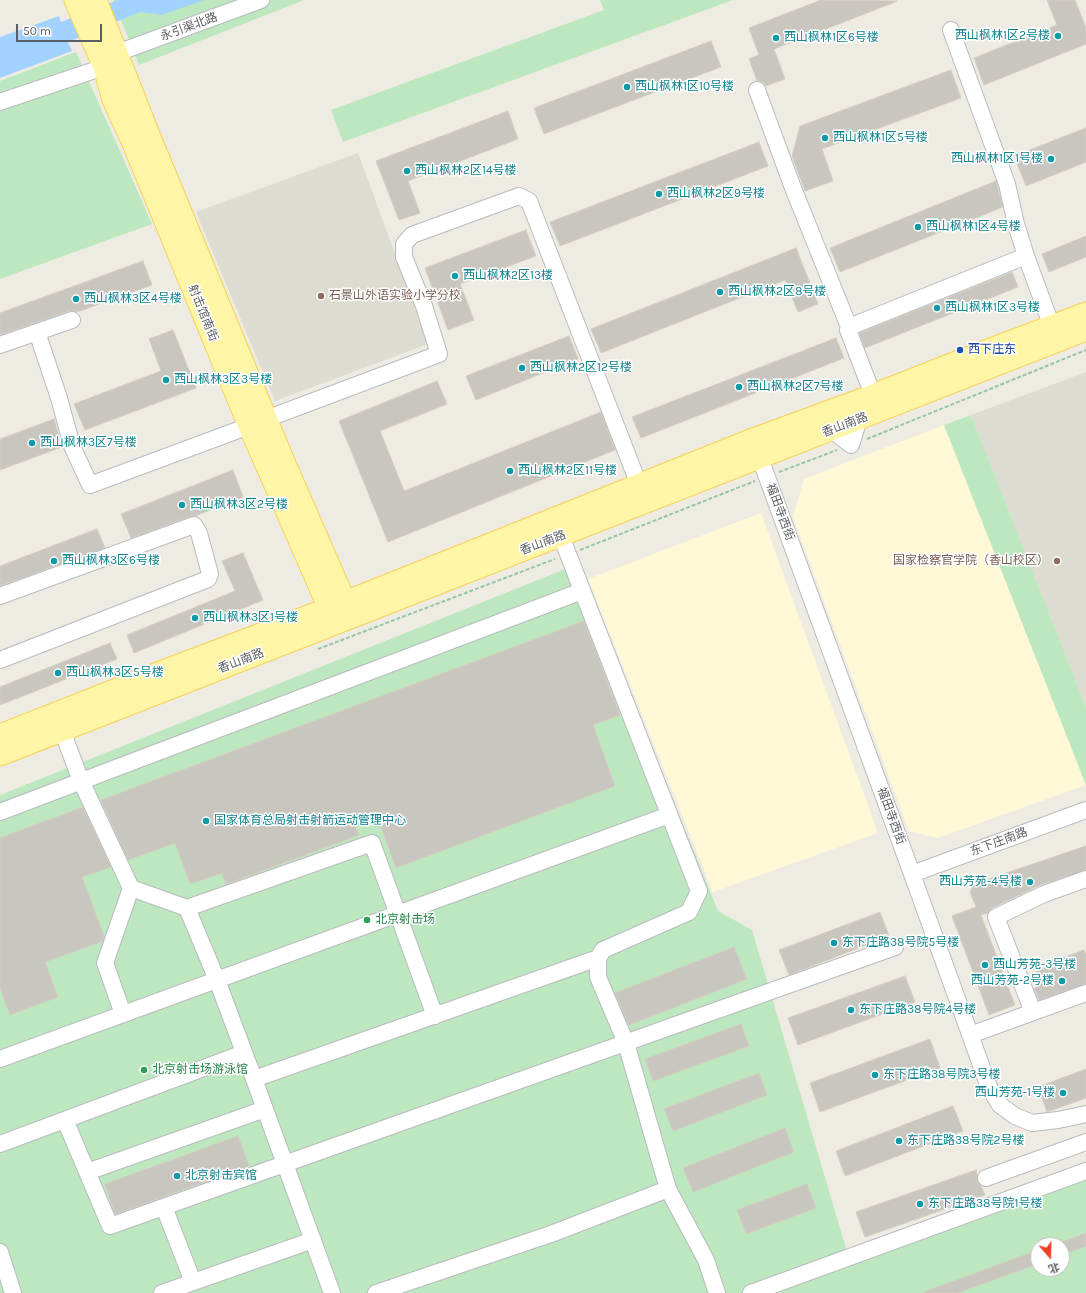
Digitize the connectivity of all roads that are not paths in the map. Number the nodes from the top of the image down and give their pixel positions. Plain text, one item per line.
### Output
1 (82, 0) edge
2 (261, 0) edge
3 (951, 30) dead end
4 (106, 49) junction
5 (757, 90) dead end
6 (0, 102) edge
7 (1026, 256) junction
8 (1086, 313) edge
9 (72, 320) dead end
10 (849, 327) junction
11 (1052, 327) junction
12 (1086, 330) edge
13 (37, 332) junction
14 (0, 345) edge
15 (873, 395) junction
16 (859, 419) junction
17 (258, 423) junction
18 (832, 430) junction
19 (760, 458) junction
20 (640, 485) junction
21 (564, 545) junction
22 (582, 592) junction
23 (0, 596) edge
24 (340, 613) junction
25 (0, 660) edge
26 (59, 722) junction
27 (0, 734) edge
28 (0, 755) edge
29 (81, 781) junction
30 (1086, 810) edge
31 (0, 812) edge
32 (669, 815) junction
33 (912, 874) junction
34 (1086, 879) edge
35 (131, 888) junction
36 (187, 908) junction
37 (398, 914) junction
38 (895, 947) dead end
39 (598, 958) junction
40 (217, 980) junction
41 (1086, 993) edge
42 (1033, 1012) junction
43 (123, 1014) junction
44 (435, 1016) junction
45 (970, 1034) junction
46 (626, 1043) junction
47 (244, 1053) junction
48 (0, 1059) edge
49 (254, 1079) junction
50 (265, 1109) junction
51 (1086, 1114) edge
52 (65, 1120) junction
53 (1086, 1142) edge
54 (0, 1144) edge
55 (285, 1164) junction
56 (1086, 1171) edge
57 (87, 1172) junction
58 (986, 1178) dead end
59 (668, 1189) junction
60 (164, 1207) junction
61 (313, 1240) junction
62 (0, 1252) edge
63 (193, 1282) junction
64 (13, 1293) edge
65 (162, 1293) edge
66 (332, 1293) edge
67 (376, 1293) edge
68 (717, 1293) edge
69 (751, 1293) edge

1 - 4 main road, 射击馆南街
2 - 4 street, 永引渠北路
3 - 7 street
4 - 6 street, 永引渠北路
4 - 17 main road, 射击馆南街
5 - 10 street
7 - 10 street
7 - 11 street
8 - 11 main road, 香山南路
9 - 13 street
10 - 15 street
11 - 15 main road, 香山南路
12 - 16 main road, 香山南路
13 - 14 street
13 - 17 street
15 - 19 main road, 香山南路
16 - 18 main road, 香山南路
16 - 18 street
17 - 20 street
17 - 24 main road, 射击馆南街
18 - 19 main road, 香山南路
19 - 20 main road, 香山南路
19 - 21 main road, 香山南路
19 - 33 street, 福田寺西街
20 - 24 main road, 香山南路
21 - 22 street
21 - 24 main road, 香山南路
22 - 29 street
22 - 32 street
23 - 25 street
24 - 26 main road, 香山南路
26 - 27 main road, 香山南路
26 - 28 main road, 香山南路
26 - 29 street
29 - 31 street
29 - 35 street
30 - 33 street, 东下庄南路
32 - 37 street
32 - 39 street
33 - 45 street, 福田寺西街
34 - 42 street
35 - 36 street
35 - 43 street
36 - 37 street
36 - 40 street
37 - 40 street
37 - 44 street
38 - 46 street
39 - 44 street
39 - 46 street
40 - 43 street
40 - 47 street
41 - 42 street
42 - 45 street
43 - 48 street
44 - 49 street
45 - 51 street, 福田寺西街
46 - 55 street
46 - 59 street
47 - 49 street
47 - 52 street
49 - 50 street
50 - 55 street
50 - 57 street
52 - 54 street
52 - 57 street
53 - 58 street
55 - 60 street
55 - 61 street
56 - 69 street
57 - 60 street
59 - 67 street
59 - 68 street
60 - 63 street
61 - 63 street
61 - 66 street
62 - 64 street
63 - 65 street

